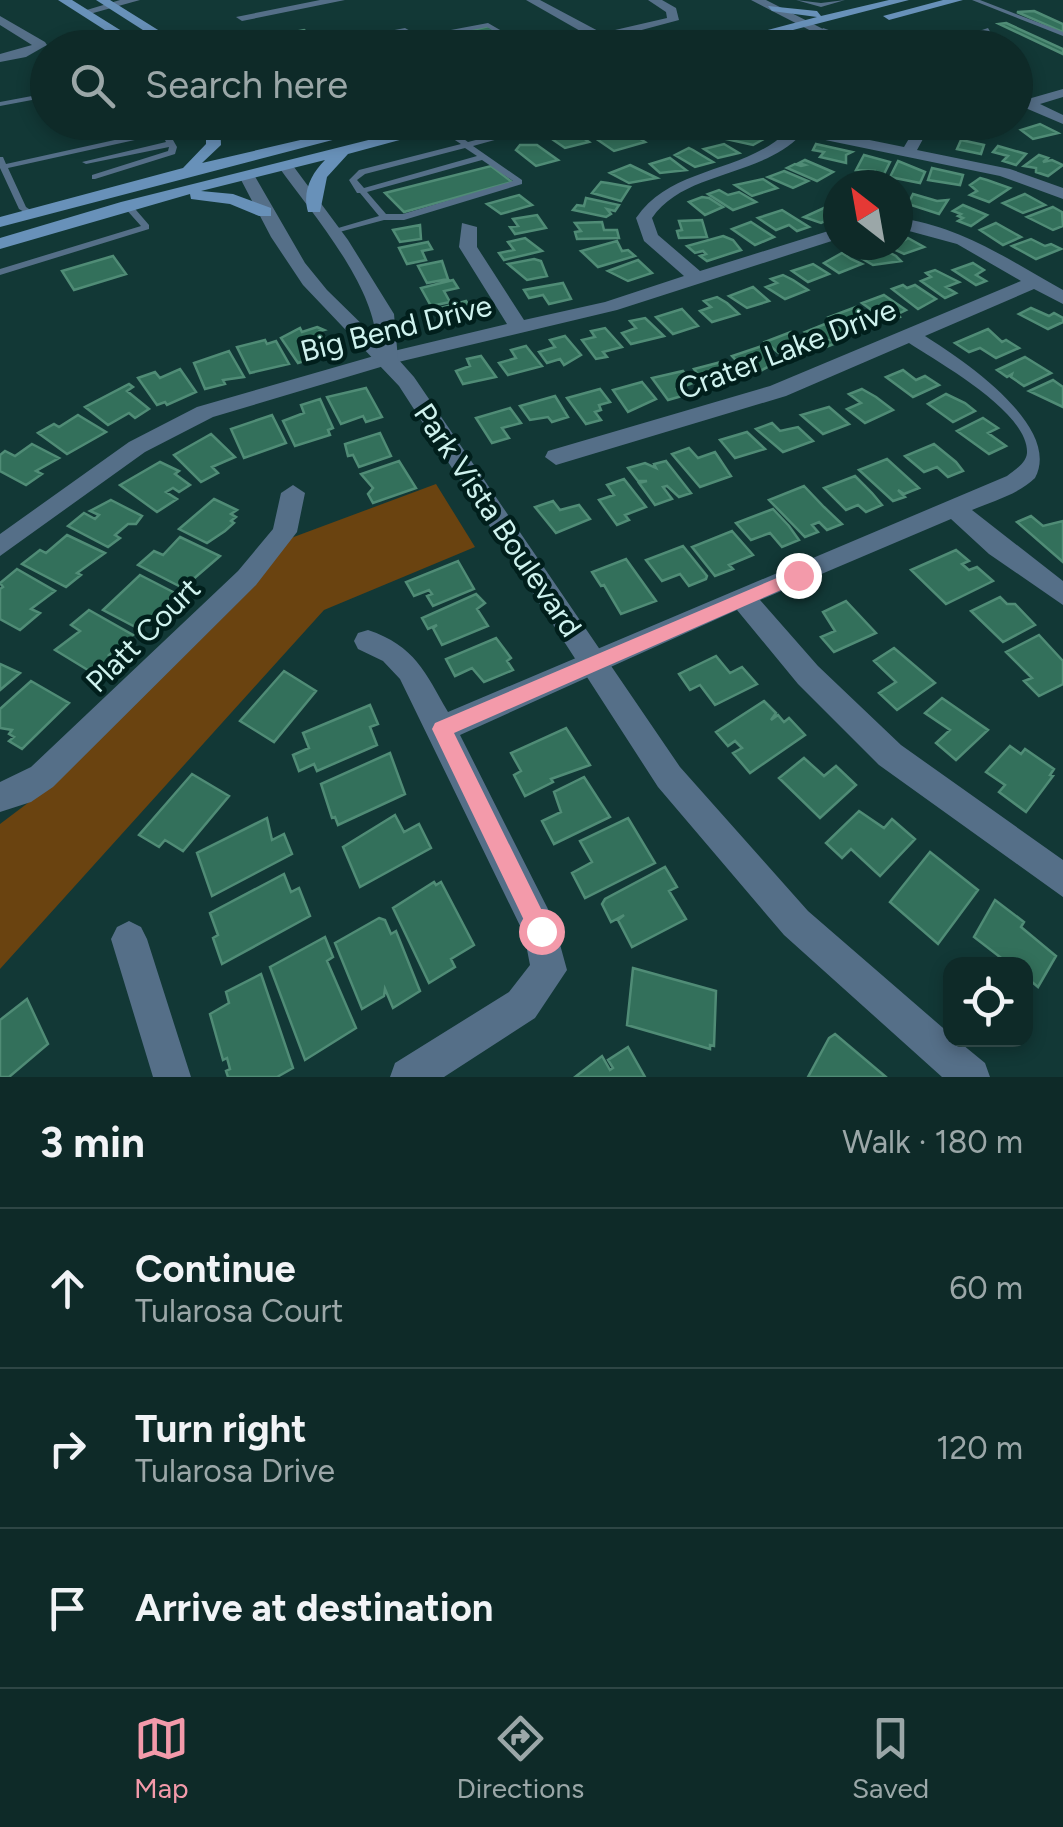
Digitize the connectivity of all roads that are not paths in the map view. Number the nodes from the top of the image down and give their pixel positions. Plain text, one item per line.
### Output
1 (64, 0) edge
2 (134, 0) edge
3 (340, 0) edge
4 (532, 0) edge
5 (654, 0) edge
6 (756, 0) edge
7 (799, 0) edge
8 (903, 0) edge
9 (957, 0) edge
10 (976, 0) edge
11 (107, 3) edge
12 (845, 7) edge
13 (772, 8) junction
14 (86, 12) junction
15 (242, 17) dead end
16 (0, 20) edge
17 (804, 24) junction
18 (115, 30) edge
19 (151, 30) edge
20 (456, 30) edge
21 (500, 30) edge
22 (584, 30) edge
23 (642, 30) edge
24 (780, 30) edge
25 (819, 30) edge
26 (832, 30) edge
27 (1063, 34) edge
28 (30, 37) edge
29 (30, 51) edge
30 (0, 58) edge
31 (1063, 93) edge
32 (30, 98) edge
33 (1033, 100) edge
34 (0, 104) edge
35 (1033, 107) edge
36 (1063, 120) edge
37 (115, 140) edge
38 (168, 140) edge
39 (213, 140) edge
40 (223, 140) edge
41 (267, 140) edge
42 (316, 140) edge
43 (391, 140) edge
44 (457, 140) edge
45 (485, 140) edge
46 (775, 140) edge
47 (836, 140) edge
48 (916, 140) edge
49 (170, 143) junction
50 (464, 146) junction
51 (80, 150) junction
52 (274, 150) junction
53 (344, 152) junction
54 (908, 155) junction
55 (483, 156) junction
56 (86, 162) junction
57 (2, 163) edge
58 (286, 166) junction
59 (241, 168) junction
60 (173, 175) junction
61 (100, 185) junction
62 (13, 189) junction
63 (360, 191) junction
64 (0, 192) edge
65 (1063, 194) edge
66 (148, 200) junction
67 (128, 205) junction
68 (314, 208) junction
69 (32, 212) junction
70 (264, 212) junction
71 (384, 218) junction
72 (0, 222) edge
73 (913, 224) edge
74 (468, 228) dead end
75 (332, 230) junction
76 (823, 237) edge
77 (0, 242) edge
78 (0, 272) edge
79 (699, 280) junction
80 (1034, 282) junction
81 (1063, 298) edge
82 (519, 328) junction
83 (911, 335) junction
84 (388, 358) junction
85 (556, 457) dead end
86 (293, 493) dead end
87 (955, 508) junction
88 (0, 547) edge
89 (1063, 594) edge
90 (740, 597) junction
91 (368, 641) dead end
92 (595, 664) junction
93 (442, 729) junction
94 (3, 797) edge
95 (1063, 880) edge
96 (129, 940) dead end
97 (172, 1077) edge
98 (409, 1077) edge
99 (971, 1077) edge

1 - 14 main road
2 - 11 street
3 - 15 street
4 - 22 street
5 - 23 street
6 - 13 street
7 - 12 lane
8 - 12 main road
9 - 26 main road
10 - 27 lane
11 - 14 street
11 - 19 main road
12 - 13 main road
12 - 17 main road
13 - 17 street
14 - 18 main road
16 - 28 street
17 - 24 main road
17 - 25 street
20 - 21 lane
29 - 30 street
31 - 33 street
32 - 34 lane
35 - 36 street
37 - 51 lane
38 - 49 lane
39 - 60 main road
40 - 59 main road, Park Vista Boulevard
41 - 52 main road, Park Vista Boulevard
42 - 52 main road
43 - 53 main road
44 - 50 lane
45 - 50 lane
46 - 79 street
47 - 54 street
48 - 54 street
49 - 56 lane
49 - 61 lane
50 - 55 lane
50 - 63 lane
51 - 56 lane
51 - 57 lane
52 - 58 main road, Park Vista Boulevard
52 - 59 main road
53 - 58 main road
53 - 68 main road
54 - 65 street
55 - 63 lane
55 - 71 lane
56 - 61 lane
57 - 62 lane
58 - 59 main road
58 - 68 street, Park Vista Boulevard
59 - 60 main road
59 - 66 main road
59 - 70 street, Park Vista Boulevard
60 - 61 main road
61 - 69 main road
62 - 64 lane
62 - 69 lane
63 - 71 lane
66 - 67 main road
66 - 70 main road
67 - 77 main road
67 - 78 lane
68 - 75 street, Park Vista Boulevard
69 - 72 main road
69 - 77 main road
70 - 84 street, Park Vista Boulevard
71 - 75 lane
73 - 80 street
74 - 82 street
75 - 84 street, Park Vista Boulevard
76 - 79 street, Big Bend Drive
79 - 82 street, Big Bend Drive
80 - 81 street
80 - 83 street, Crater Lake Drive
82 - 84 street, Big Bend Drive
83 - 85 street, Crater Lake Drive
83 - 87 street
84 - 88 street, Big Bend Drive
84 - 92 street, Park Vista Boulevard
86 - 94 street, Platt Court
87 - 89 street
87 - 90 street
90 - 92 street
90 - 95 street
91 - 93 street
92 - 93 street
92 - 99 street, Park Vista Boulevard
93 - 98 street
96 - 97 street

